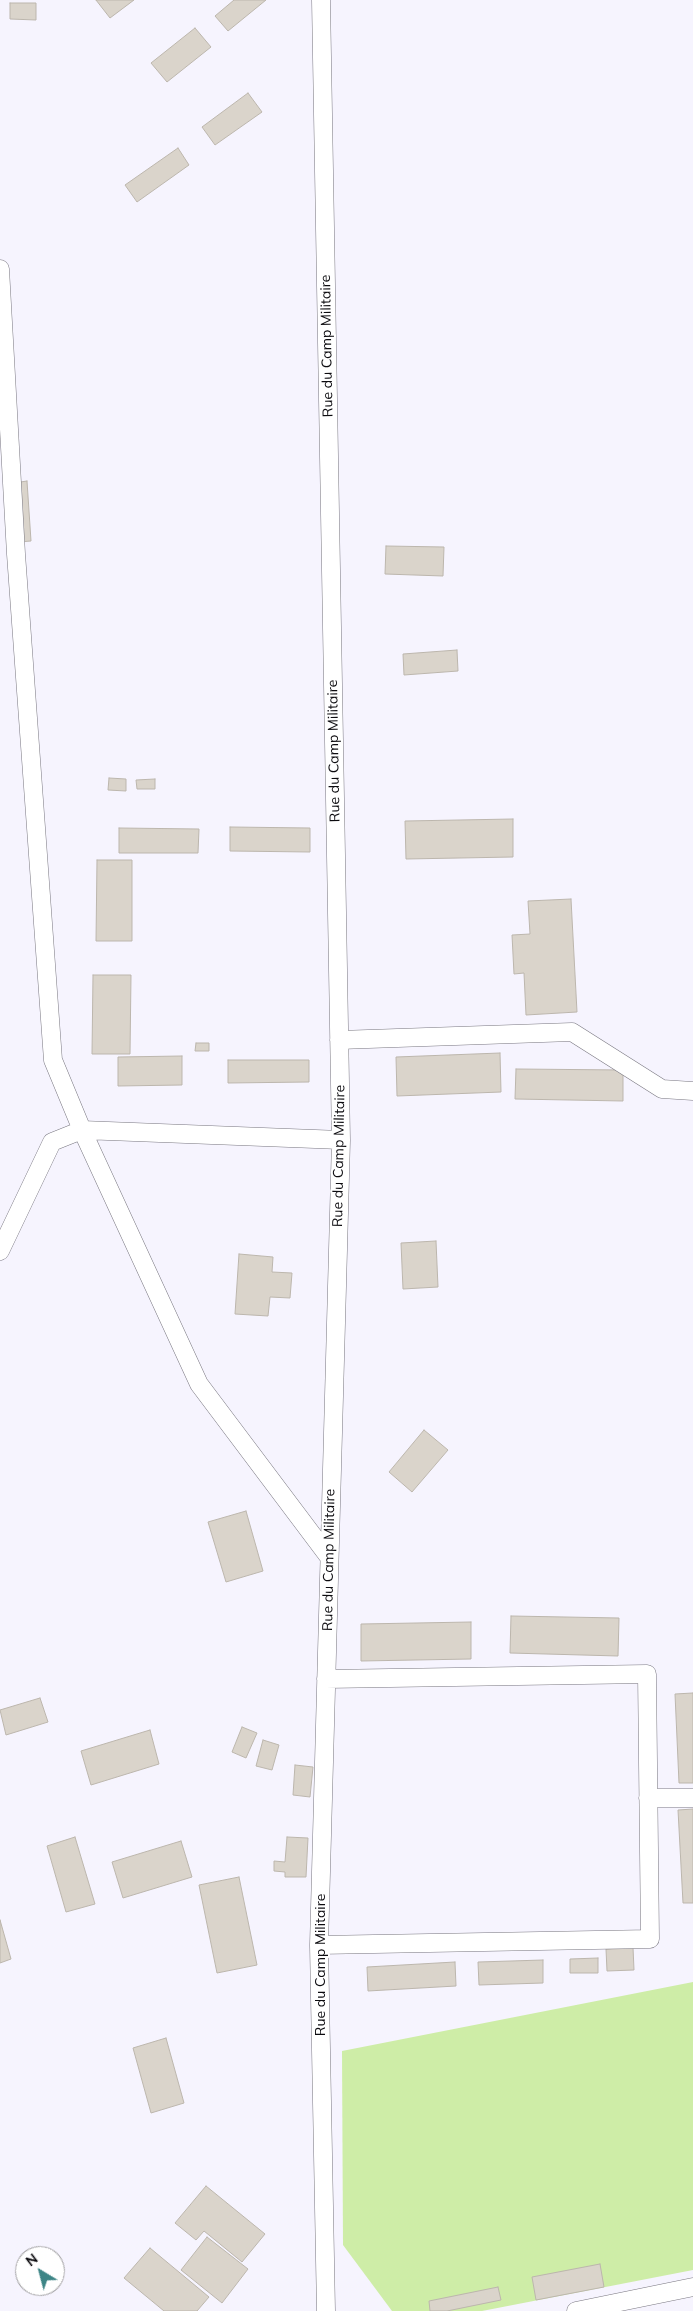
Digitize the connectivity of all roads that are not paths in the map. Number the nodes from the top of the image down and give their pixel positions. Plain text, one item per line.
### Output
1 (321, 0) edge
2 (0, 269) edge
3 (339, 1040) junction
4 (693, 1090) edge
5 (82, 1130) junction
6 (341, 1140) junction
7 (0, 1251) edge
8 (329, 1557) junction
9 (326, 1679) junction
10 (648, 1798) junction
11 (693, 1798) edge
12 (320, 1944) junction
13 (693, 2287) edge
14 (326, 2311) edge
15 (576, 2311) edge

1 - 3 street, Rue du Camp Militaire
2 - 5 street
3 - 4 street
3 - 6 street, Rue du Camp Militaire
5 - 6 street
5 - 7 street
5 - 8 street
6 - 8 street, Rue du Camp Militaire
8 - 9 street, Rue du Camp Militaire
9 - 10 street
9 - 12 street, Rue du Camp Militaire
10 - 11 street
10 - 12 street
12 - 14 street, Rue du Camp Militaire
13 - 15 street

